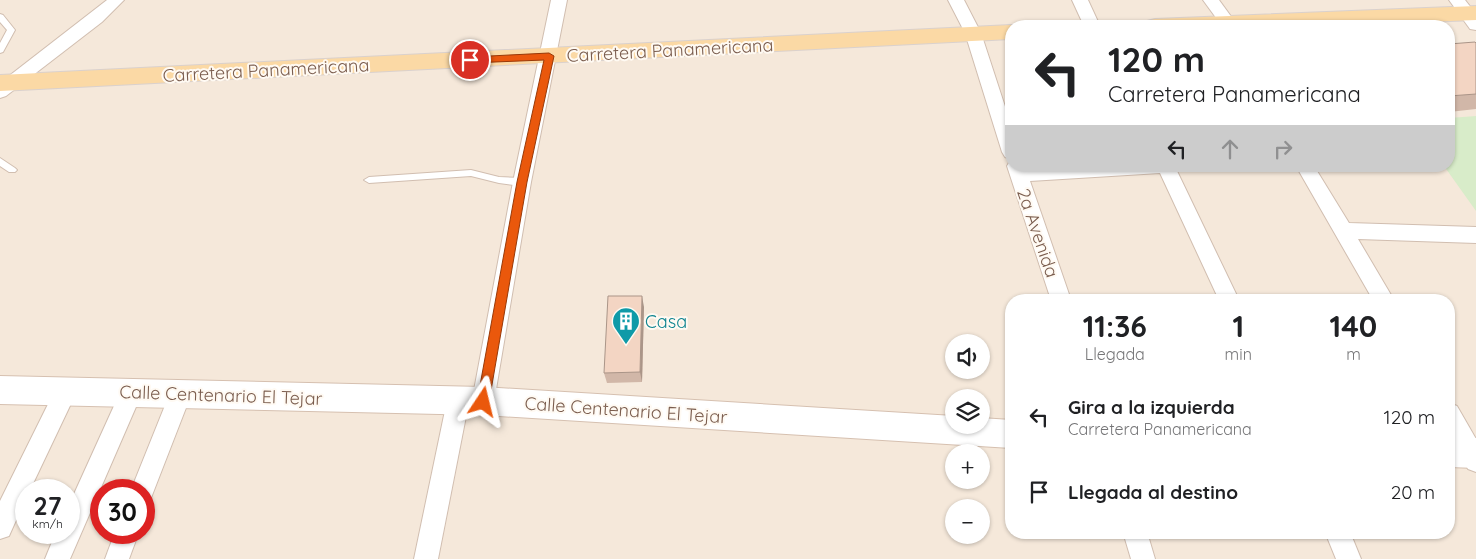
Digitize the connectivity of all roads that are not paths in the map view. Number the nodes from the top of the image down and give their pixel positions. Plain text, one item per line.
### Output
1 (116, 0) edge
2 (559, 0) edge
3 (956, 0) edge
4 (1080, 0) edge
5 (1211, 0) edge
6 (1469, 13) edge
7 (0, 17) edge
8 (1089, 20) edge
9 (1225, 20) edge
10 (1329, 20) edge
11 (1005, 32) edge
12 (973, 33) junction
13 (0, 50) edge
14 (549, 56) junction
15 (4, 86) edge
16 (1005, 133) edge
17 (0, 161) edge
18 (12, 170) dead end
19 (1017, 172) edge
20 (1169, 172) edge
21 (1309, 172) edge
22 (369, 180) dead end
23 (522, 182) junction
24 (1345, 231) junction
25 (1476, 235) edge
26 (1058, 294) edge
27 (1226, 294) edge
28 (1381, 294) edge
29 (0, 390) edge
30 (66, 391) junction
31 (131, 393) junction
32 (180, 395) junction
33 (471, 401) junction
34 (1455, 426) edge
35 (1005, 434) edge
36 (1468, 455) edge
37 (147, 479) edge
38 (0, 527) edge
39 (1137, 539) edge
40 (1340, 539) edge
41 (123, 544) edge
42 (58, 559) edge
43 (117, 559) edge
44 (426, 559) edge
45 (1143, 559) edge
46 (1349, 559) edge

1 - 15 street
2 - 14 street
3 - 12 street
4 - 8 street
5 - 9 street
6 - 10 main road
7 - 13 lane
11 - 12 main road, Carretera Panamericana
12 - 14 main road, Carretera Panamericana
12 - 16 street
14 - 15 main road, Carretera Panamericana
14 - 23 street
17 - 18 lane
19 - 26 street, 2a Avenida
20 - 27 street
21 - 24 street
22 - 23 lane
23 - 33 street
24 - 25 street
24 - 28 street
29 - 30 main road, Calle Centenario El Tejar
30 - 31 main road, Calle Centenario El Tejar
30 - 38 street
31 - 32 main road, Calle Centenario El Tejar
31 - 42 street
32 - 33 main road, Calle Centenario El Tejar
32 - 37 street
33 - 35 main road, Calle Centenario El Tejar
33 - 44 street
34 - 36 street
39 - 45 street
40 - 46 street
41 - 43 street

